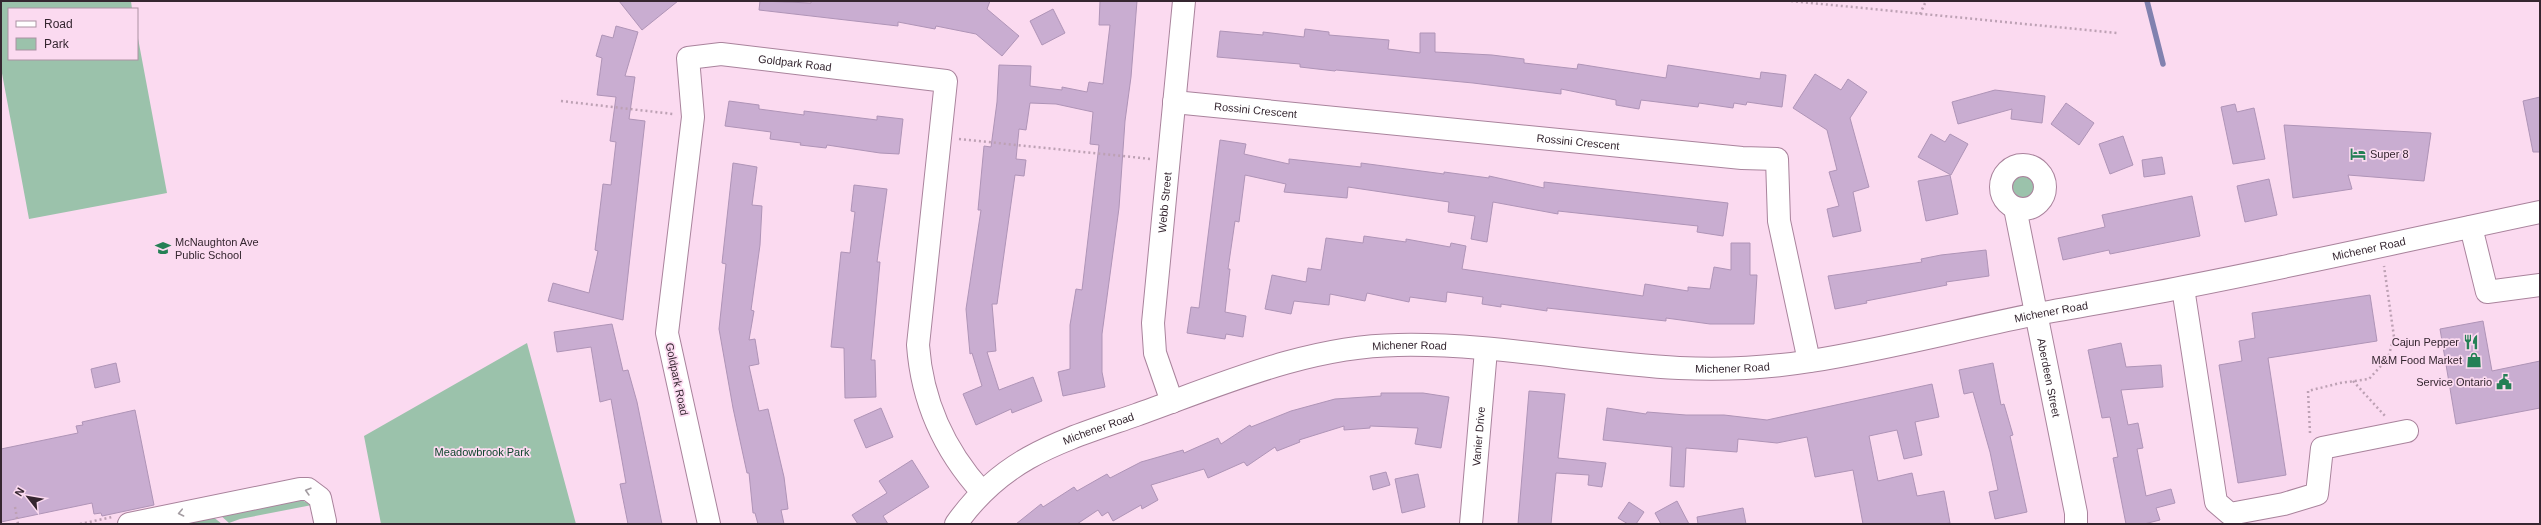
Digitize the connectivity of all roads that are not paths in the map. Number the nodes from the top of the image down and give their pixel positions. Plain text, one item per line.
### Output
1 (1184, 1) edge
2 (1174, 102) junction
3 (2015, 208) dead end
4 (2540, 212) edge
5 (2471, 227) junction
6 (2540, 284) edge
7 (2182, 288) junction
8 (2037, 314) junction
9 (1486, 350) junction
10 (1809, 361) junction
11 (1172, 402) junction
12 (2401, 432) road end
13 (982, 492) junction
14 (326, 522) dead end
15 (129, 524) edge
16 (709, 524) edge
17 (956, 524) edge
18 (1471, 524) edge
19 (2076, 524) edge

1 - 2 street, Webb Street
2 - 10 street, Rossini Crescent
2 - 11 street, Webb Street
3 - 8 street, Aberdeen Street
4 - 5 street, Michener Road
5 - 6 street
5 - 7 street, Michener Road
7 - 8 street, Michener Road
7 - 12 street
8 - 10 street, Michener Road
8 - 19 street, Aberdeen Street
9 - 10 street, Michener Road
9 - 11 street, Michener Road
9 - 18 street, Vanier Drive
11 - 13 street, Michener Road
13 - 16 street, Goldpark Road
13 - 17 street, Michener Road
14 -> 15 street

